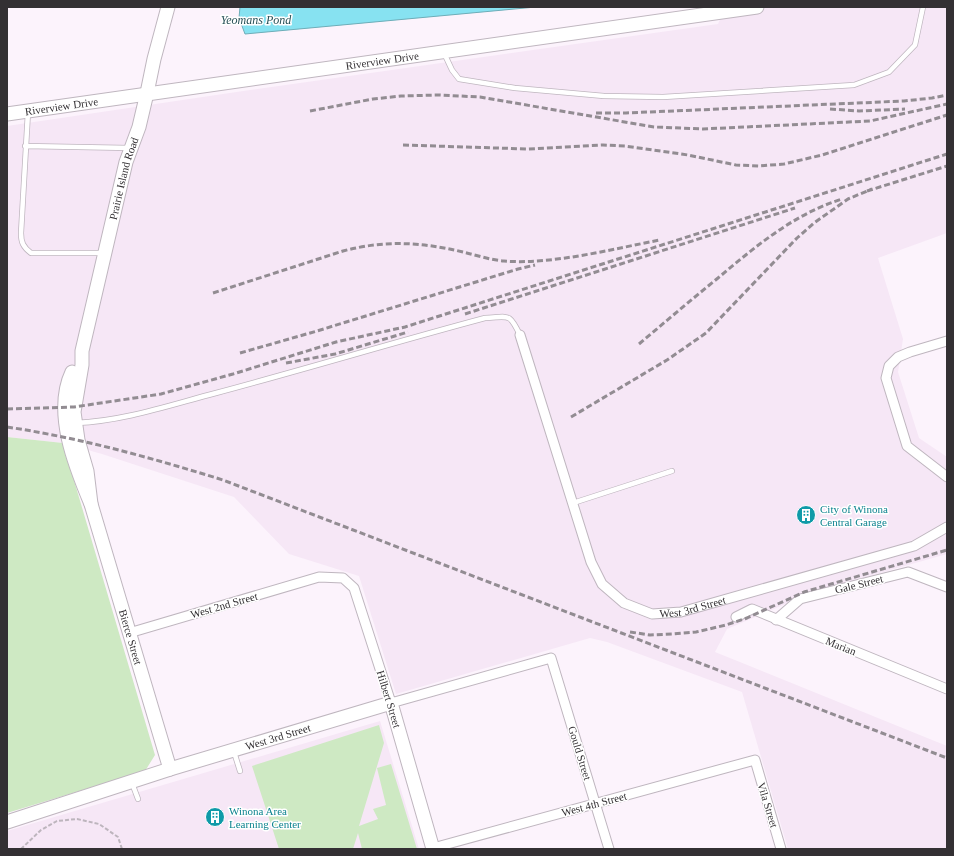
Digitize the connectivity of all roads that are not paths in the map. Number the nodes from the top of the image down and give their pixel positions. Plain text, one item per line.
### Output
1 (168, 7) edge
2 (757, 7) edge
3 (923, 7) edge
4 (444, 52) junction
5 (147, 93) junction
6 (28, 110) junction
7 (7, 114) edge
8 (26, 146) junction
9 (131, 148) junction
10 (105, 253) junction
11 (520, 335) joint
12 (947, 341) edge
13 (70, 423) junction
14 (672, 471) dead end
15 (947, 477) edge
16 (573, 503) junction
17 (947, 527) edge
18 (319, 577) joint
19 (947, 587) edge
20 (736, 616) dead end
21 (776, 620) junction
22 (129, 633) junction
23 (551, 658) joint
24 (947, 689) edge
25 (391, 703) junction
26 (234, 750) junction
27 (755, 760) joint
28 (170, 770) junction
29 (240, 771) dead end
30 (132, 782) junction
31 (138, 799) dead end
32 (595, 804) junction
33 (7, 822) edge
34 (433, 849) edge
35 (608, 849) edge
36 (781, 849) edge

1 - 5 street, Prairie Island Road
2 - 4 street, Riverview Drive
3 - 4 lane
4 - 5 street, Riverview Drive
5 - 6 street, Riverview Drive
5 - 9 street, Prairie Island Road
6 - 7 street, Riverview Drive
6 - 8 lane
8 - 9 lane
8 - 10 lane
9 - 10 street, Prairie Island Road
10 - 13 street, Prairie Island Road
11 - 13 lane
11 - 16 street, West 3rd Street
12 - 15 street
13 - 22 street, Bierce Street
14 - 16 lane
16 - 17 street, West 3rd Street
18 - 22 street, West 2nd Street
18 - 25 street, Hilbert Street
19 - 21 street, Gale Street
20 - 21 street, Marian
21 - 24 street, Marian
22 - 28 street, Bierce Street
23 - 25 street, West 3rd Street
23 - 32 street, Gould Street
25 - 26 street, West 3rd Street
25 - 34 street, Hilbert Street
26 - 28 street, West 3rd Street
26 - 29 lane
27 - 32 street, West 4th Street
27 - 36 street, Vila Street
28 - 30 street, West 3rd Street
30 - 31 lane
30 - 33 street, West 3rd Street
32 - 34 street, West 4th Street
32 - 35 street, Gould Street

